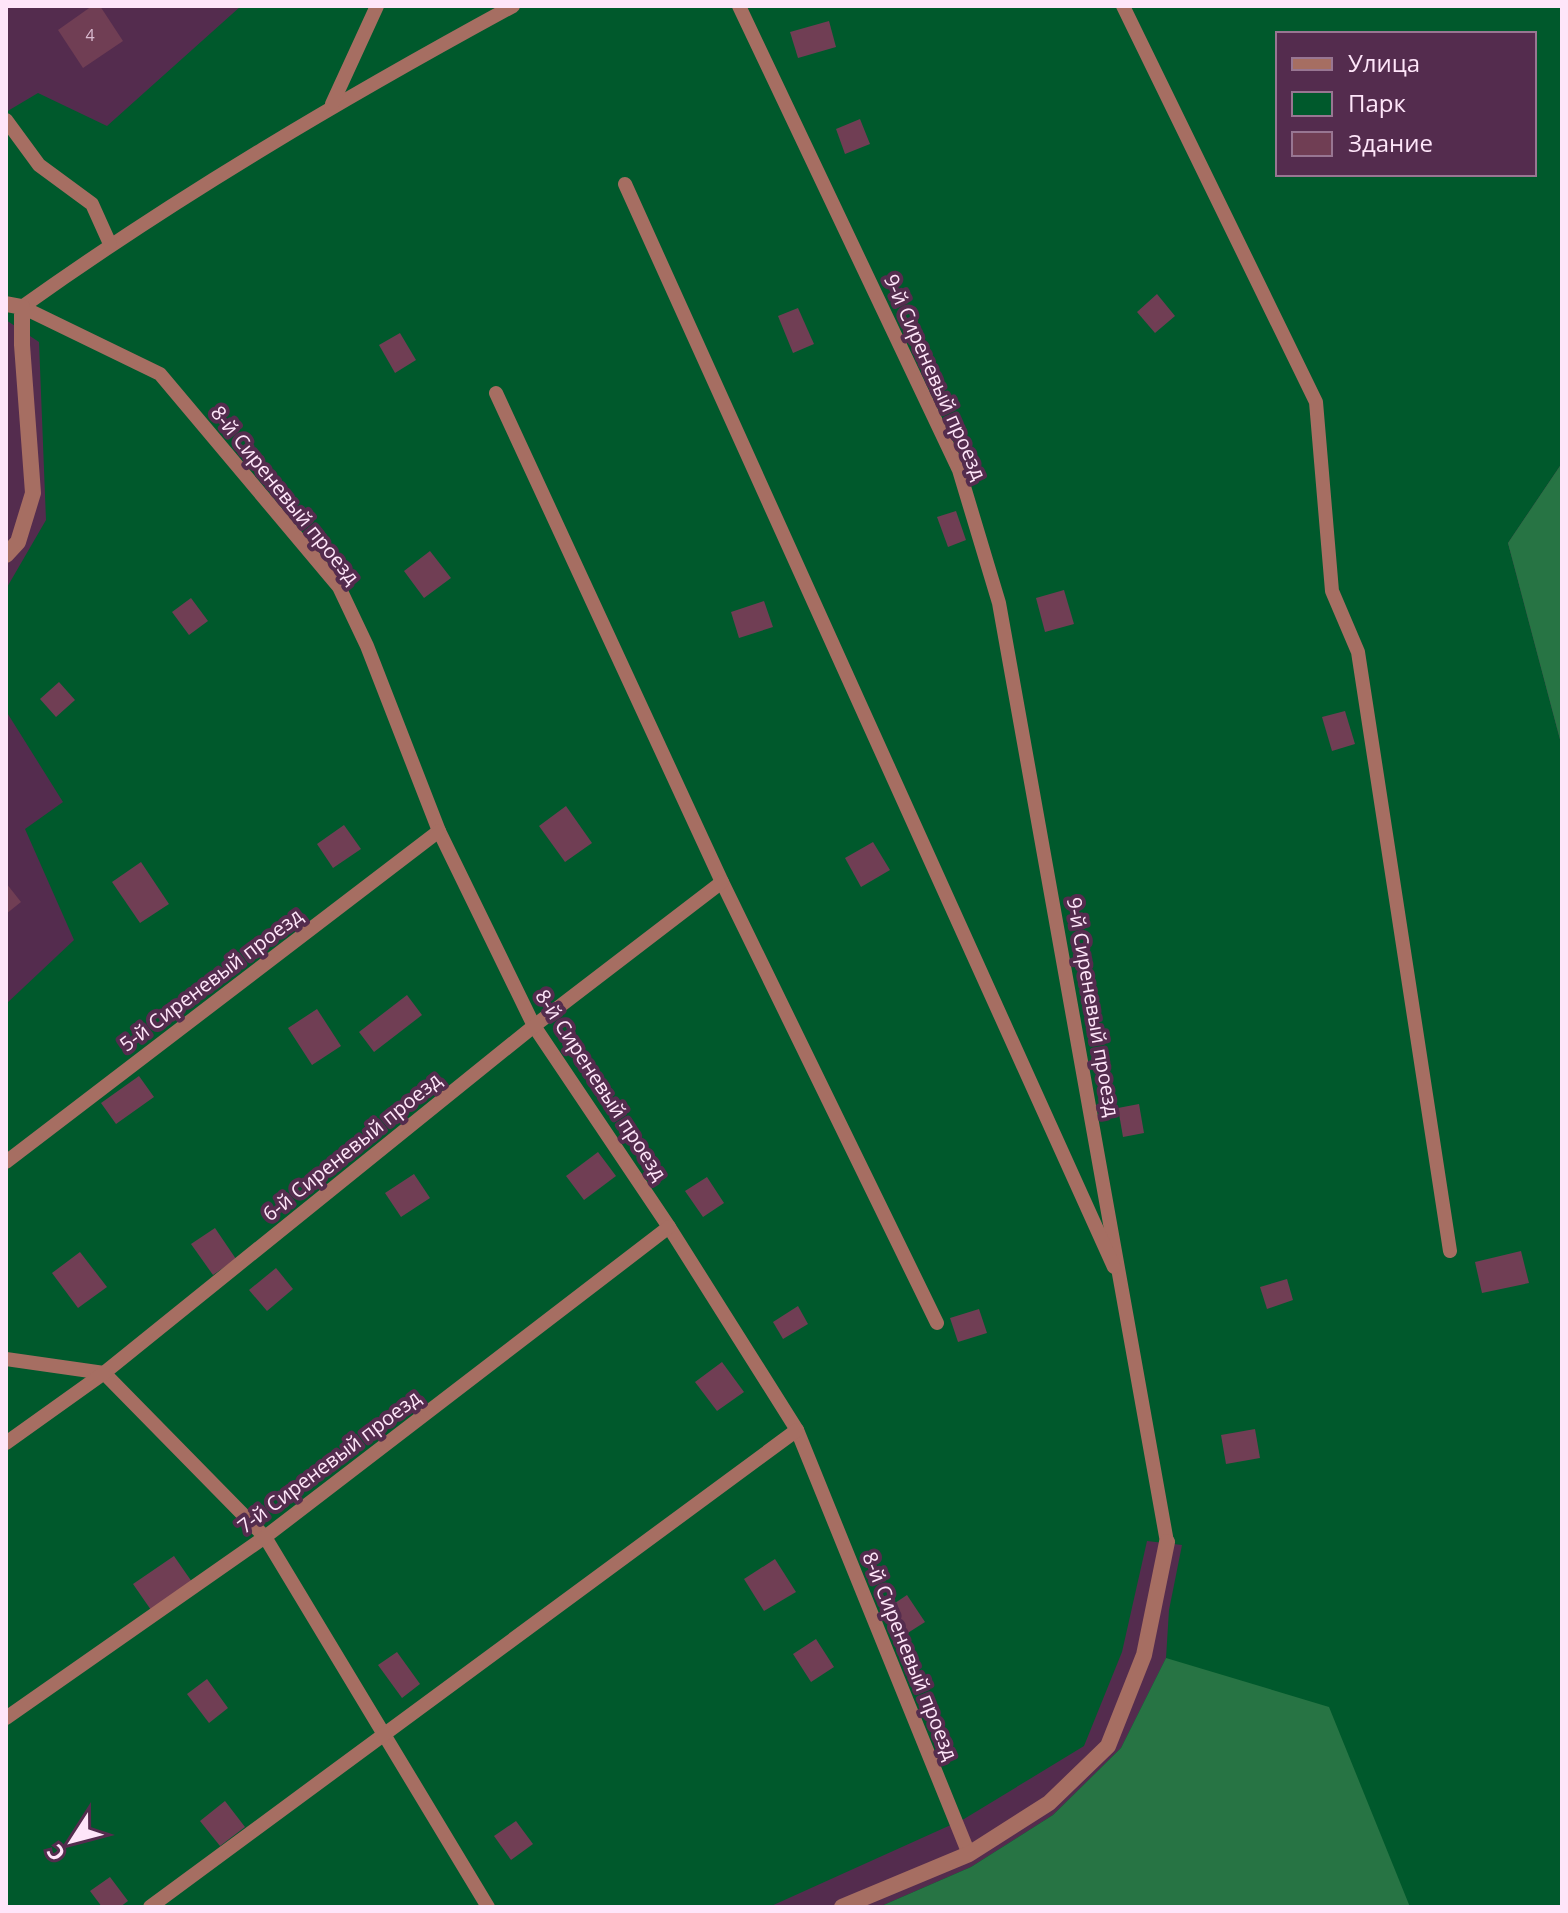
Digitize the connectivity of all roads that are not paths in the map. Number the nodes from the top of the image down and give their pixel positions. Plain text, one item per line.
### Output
1 (377, 6) edge
2 (513, 6) edge
3 (739, 6) edge
4 (1123, 6) edge
5 (332, 105) junction
6 (6, 120) edge
7 (625, 184) dead end
8 (110, 244) junction
9 (14, 305) edge
10 (496, 393) dead end
11 (6, 555) edge
12 (439, 831) junction
13 (722, 882) junction
14 (534, 1026) junction
15 (6, 1162) edge
16 (669, 1227) junction
17 (1450, 1251) dead end
18 (1124, 1289) junction
19 (937, 1323) dead end
20 (6, 1359) edge
21 (104, 1373) junction
22 (797, 1430) junction
23 (6, 1443) edge
24 (265, 1537) junction
25 (1167, 1542) joint
26 (6, 1718) edge
27 (386, 1733) junction
28 (969, 1854) junction
29 (150, 1907) edge
30 (488, 1907) edge
31 (842, 1907) edge

1 - 5 lane
2 - 5 lane
3 - 18 lane, 9-й Сиреневый проезд
4 - 17 lane
5 - 8 lane
6 - 8 lane
7 - 18 lane
8 - 9 lane
9 - 11 street
9 - 12 lane, 8-й Сиреневый проезд
10 - 13 lane
12 - 14 lane, 8-й Сиреневый проезд
12 - 15 lane, 5-й Сиреневый проезд
13 - 14 lane, 6-й Сиреневый проезд
13 - 19 lane
14 - 16 lane, 8-й Сиреневый проезд
14 - 21 lane, 6-й Сиреневый проезд
16 - 22 lane, 8-й Сиреневый проезд
16 - 24 lane, 7-й Сиреневый проезд
18 - 25 lane, 9-й Сиреневый проезд
20 - 21 lane
21 - 23 lane, 6-й Сиреневый проезд
21 - 24 lane
22 - 27 lane
22 - 28 lane, 8-й Сиреневый проезд
24 - 26 lane, 7-й Сиреневый проезд
24 - 27 lane
25 - 28 street, 9-й Сиреневый проезд
27 - 29 lane
27 - 30 lane
28 - 31 street, 9-й Сиреневый проезд

